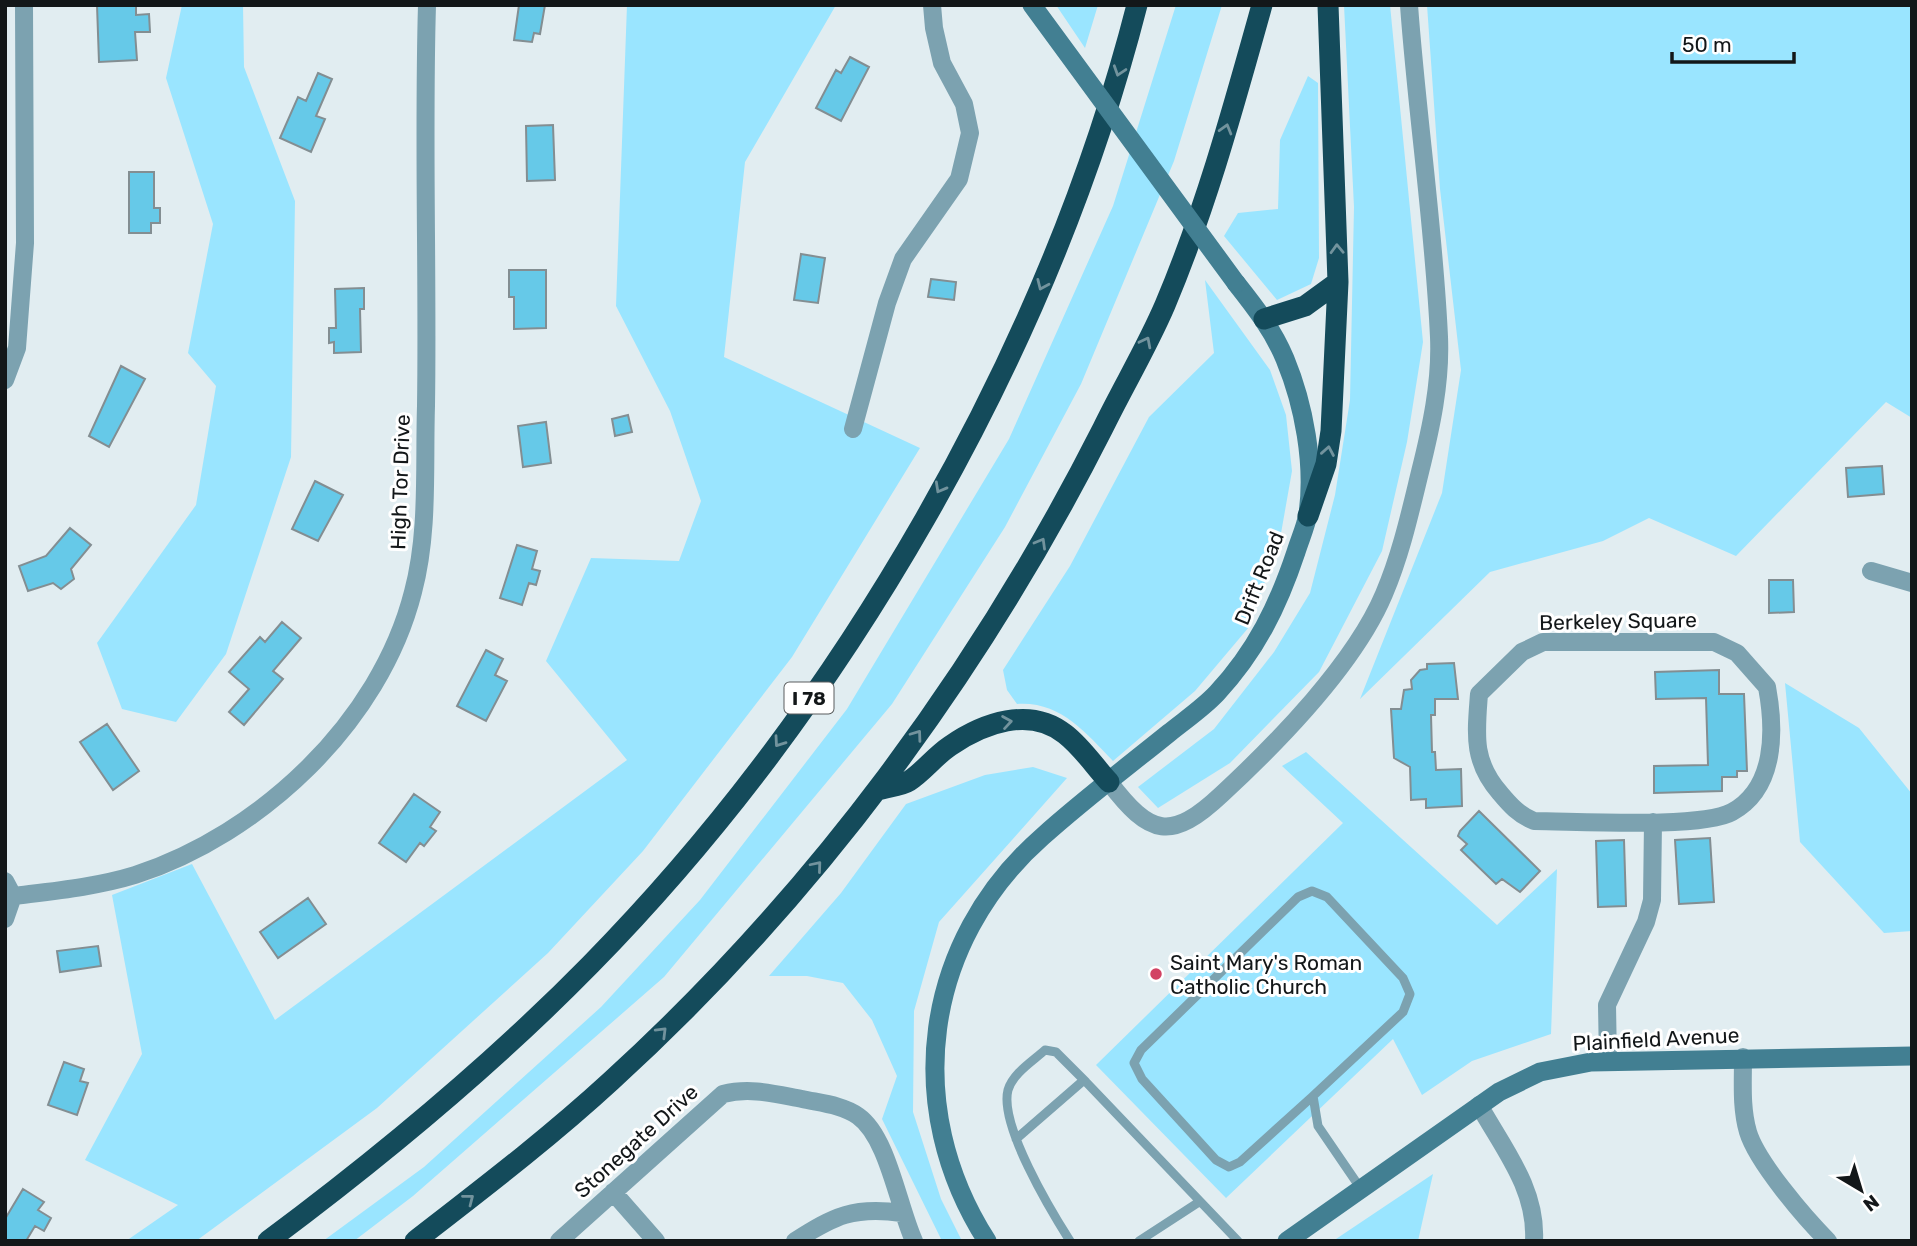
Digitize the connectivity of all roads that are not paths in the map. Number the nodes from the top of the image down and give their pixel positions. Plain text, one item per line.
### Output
1 (24, 5) edge
2 (427, 5) edge
3 (932, 5) edge
4 (1032, 5) edge
5 (1137, 5) edge
6 (1262, 5) edge
7 (1328, 5) edge
8 (1409, 5) edge
9 (1338, 282) junction
10 (1264, 319) junction
11 (5, 380) edge
12 (852, 429) dead end
13 (1308, 516) junction
14 (1871, 571) dead end
15 (1912, 583) edge
16 (1109, 782) junction
17 (878, 790) junction
18 (1653, 822) junction
19 (9, 889) edge
20 (5, 919) edge
21 (1912, 1056) edge
22 (1743, 1057) junction
23 (1608, 1061) junction
24 (1084, 1080) junction
25 (1313, 1096) junction
26 (1479, 1105) junction
27 (1016, 1139) junction
28 (1361, 1189) junction
29 (613, 1192) junction
30 (1199, 1202) junction
31 (902, 1213) junction
32 (268, 1241) edge
33 (415, 1241) edge
34 (559, 1241) edge
35 (656, 1241) edge
36 (795, 1241) edge
37 (914, 1241) edge
38 (987, 1241) edge
39 (1070, 1241) edge
40 (1139, 1241) edge
41 (1238, 1241) edge
42 (1287, 1241) edge
43 (1534, 1241) edge
44 (1828, 1241) edge

1 - 11 street
2 - 19 street, High Tor Drive
3 - 12 street
4 - 10 main road, Drift Road, bridge
5 -> 32 highway, I 78
17 -> 6 highway
9 -> 7 highway
8 - 16 street
9 - 10 highway
13 -> 9 highway
10 - 13 main road, Drift Road
13 - 16 main road, Drift Road
14 - 15 street
17 -> 16 highway
16 - 38 main road, Drift Road
33 -> 17 highway
18 - 18 street, Berkeley Square
18 - 23 street
19 - 20 street
21 - 22 main road, Plainfield Avenue
22 - 23 main road, Plainfield Avenue
22 - 44 street
23 - 26 main road, Plainfield Avenue
24 - 27 lane
24 - 27 lane
24 - 30 lane
25 - 25 lane
25 - 28 lane
26 - 28 main road, Plainfield Avenue
26 - 43 street
27 - 39 lane
28 - 42 main road, Plainfield Avenue
29 - 31 street, Stonegate Drive
29 - 34 street, Stonegate Drive
29 - 35 street
30 - 40 lane
30 - 41 lane
31 - 36 street
31 - 37 street, Stonegate Drive

